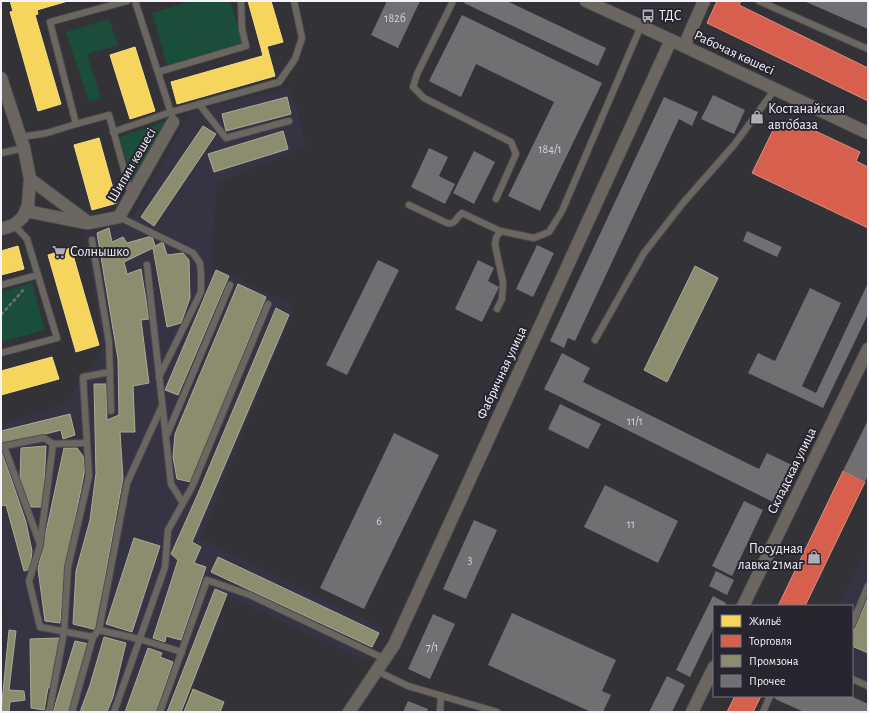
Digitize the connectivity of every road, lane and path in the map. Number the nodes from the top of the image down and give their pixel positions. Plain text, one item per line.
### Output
1 (127, 1) edge
2 (135, 1) edge
3 (241, 1) edge
4 (294, 1) edge
5 (453, 1) edge
6 (586, 1) edge
7 (704, 1) edge
8 (759, 1) edge
9 (640, 26) junction
10 (671, 40) junction
11 (684, 46) junction
12 (868, 50) edge
13 (158, 72) junction
14 (1, 78) edge
15 (776, 89) junction
16 (199, 104) junction
17 (156, 117) junction
18 (172, 117) junction
19 (289, 121) dead end
20 (76, 124) junction
21 (113, 132) junction
22 (868, 133) edge
23 (23, 142) junction
24 (1, 153) edge
25 (126, 178) junction
26 (30, 179) junction
27 (131, 197) junction
28 (496, 199) dead end
29 (409, 205) dead end
30 (26, 211) junction
31 (120, 217) junction
32 (89, 223) junction
33 (14, 225) junction
34 (1, 229) edge
35 (500, 231) junction
36 (92, 240) dead end
37 (147, 265) dead end
38 (38, 275) junction
39 (1, 285) edge
40 (230, 285) dead end
41 (268, 304) dead end
42 (497, 309) dead end
43 (1, 315) edge
44 (596, 340) dead end
45 (868, 349) edge
46 (1, 353) edge
47 (110, 372) junction
48 (159, 377) junction
49 (162, 406) junction
50 (111, 411) dead end
51 (166, 438) junction
52 (86, 443) junction
53 (53, 444) junction
54 (183, 502) junction
55 (40, 545) junction
56 (868, 586) edge
57 (743, 605) edge
58 (853, 623) edge
59 (99, 630) junction
60 (64, 632) junction
61 (93, 637) junction
62 (139, 640) junction
63 (182, 652) junction
64 (385, 659) junction
65 (713, 669) edge
66 (377, 671) junction
67 (853, 679) edge
68 (868, 686) edge
69 (441, 696) junction
70 (770, 697) edge
71 (48, 712) edge
72 (72, 712) edge
73 (114, 712) edge
74 (160, 712) edge
75 (349, 712) edge
76 (440, 712) edge
77 (496, 712) edge
78 (692, 712) edge
79 (762, 712) edge

1 - 20 lane
2 - 13 lane
3 - 13 lane
4 - 16 lane
5 - 28 lane
6 - 9 street, Рабочая көшесі
7 - 11 street
8 - 12 lane
9 - 10 street, Рабочая көшесі
9 - 35 lane
10 - 11 street, Рабочая көшесі
10 - 64 street, Фабричная улица
11 - 15 street, Рабочая көшесі
13 - 18 lane
14 - 23 street
15 - 22 street, Рабочая көшесі
15 - 44 lane
16 - 18 lane
16 - 19 lane
17 - 18 lane
17 - 21 lane
17 - 25 path
18 - 27 street, Шипин көшесі
20 - 21 lane
20 - 23 lane
21 - 25 lane
23 - 24 lane
23 - 26 street
25 - 27 lane
26 - 30 street
26 - 32 street
27 - 31 street, Шипин көшесі
29 - 35 lane
30 - 32 street, Шипин көшесі
30 - 33 street
31 - 32 street, Шипин көшесі
31 - 48 lane
33 - 34 street
33 - 38 lane
35 - 42 lane
36 - 47 lane
37 - 48 lane
38 - 39 lane
38 - 43 path
38 - 46 lane
40 - 51 lane
41 - 54 lane
45 - 57 street, Складская улица
47 - 50 lane
47 - 52 lane
48 - 49 lane
49 - 51 lane
49 - 59 lane
51 - 54 lane
52 - 53 lane
52 - 60 lane
53 - 55 lane
53 - 55 lane
54 - 62 lane
55 - 60 lane
56 - 58 lane
59 - 61 lane
59 - 62 lane
60 - 61 lane
60 - 71 lane
61 - 72 lane
62 - 63 lane
62 - 73 lane
63 - 64 lane
63 - 74 lane
64 - 66 street, Фабричная улица
65 - 78 street
66 - 69 lane
66 - 75 street, Фабричная улица
67 - 68 lane
69 - 76 lane
69 - 77 lane
70 - 79 lane

